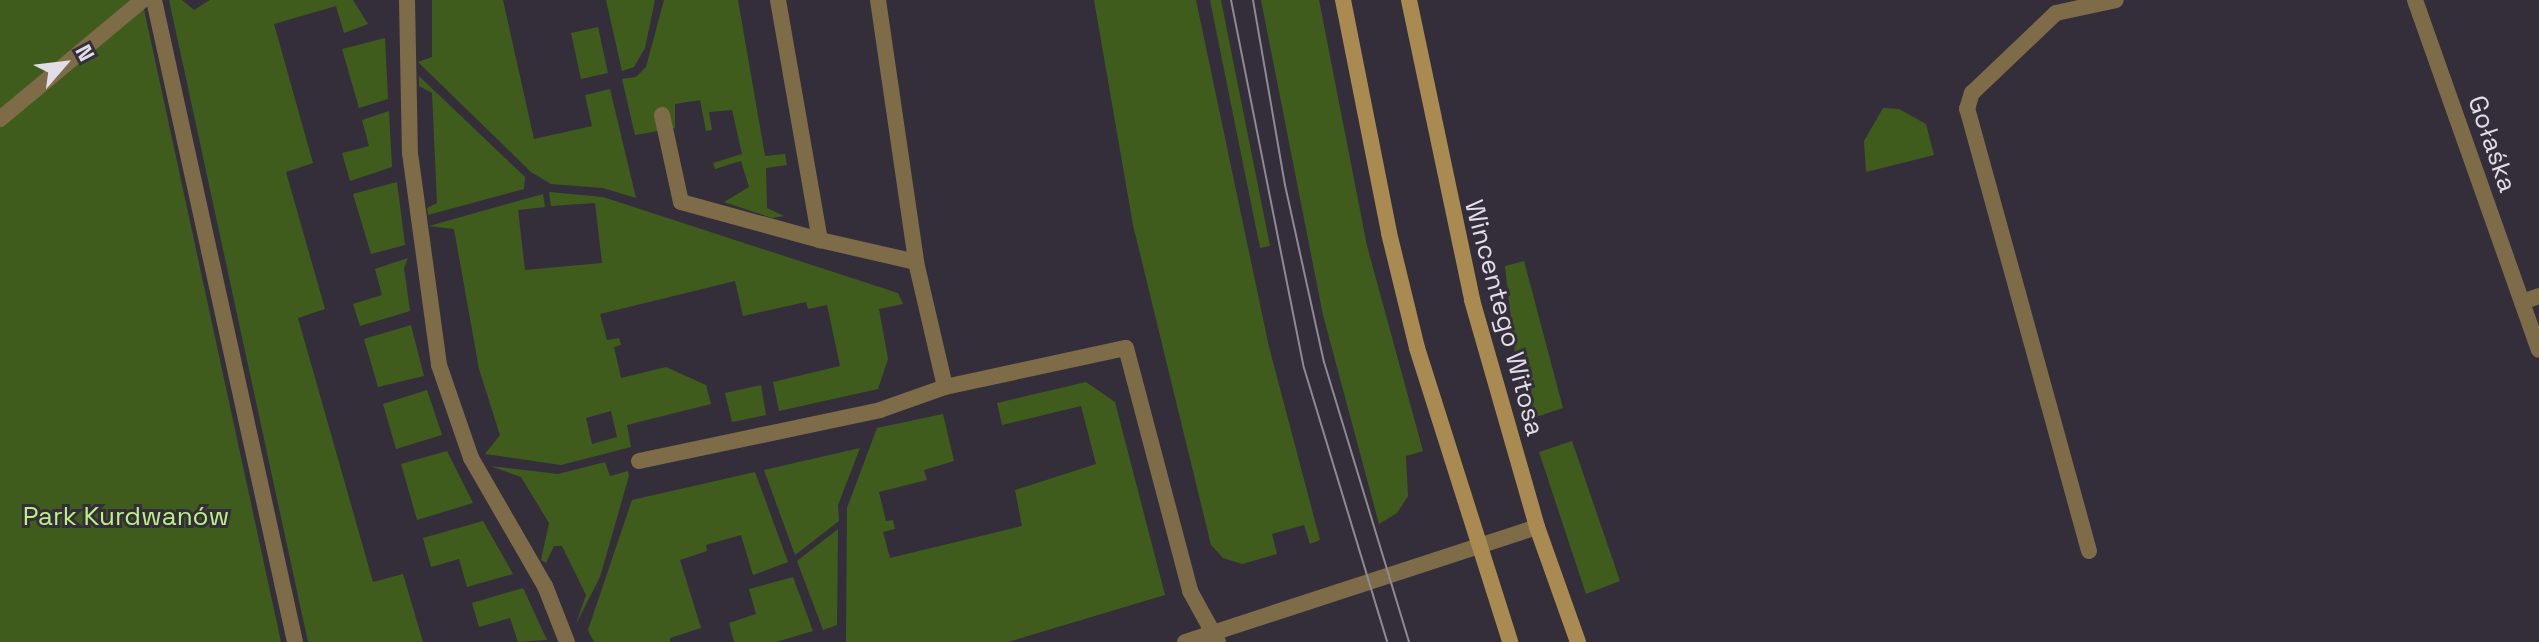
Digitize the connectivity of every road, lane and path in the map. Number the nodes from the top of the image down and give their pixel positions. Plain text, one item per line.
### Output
1 (143, 0) edge
2 (154, 0) edge
3 (407, 0) edge
4 (778, 0) edge
5 (878, 0) edge
6 (1343, 0) edge
7 (1409, 0) edge
8 (2116, 0) edge
9 (2415, 0) edge
10 (662, 115) dead end
11 (0, 119) edge
12 (820, 240) junction
13 (916, 262) junction
14 (2539, 296) edge
15 (2522, 302) junction
16 (2539, 350) edge
17 (945, 387) junction
18 (639, 461) dead end
19 (1537, 527) junction
20 (1477, 546) junction
21 (2089, 551) dead end
22 (1216, 637) edge
23 (295, 642) edge
24 (567, 642) edge
25 (1185, 642) edge
26 (1510, 642) edge
27 (1578, 642) edge

1 - 11 street
2 - 23 street
3 - 24 street
4 - 12 street
5 - 13 street
6 - 20 main road
7 - 19 main road, Wincentego Witosa
8 - 21 street
9 - 15 street, Gołaśka
10 - 12 street
12 - 13 street
13 - 17 street
14 - 15 street
15 - 16 street, Gołaśka
17 - 18 street
17 - 22 street
19 - 20 street
19 - 27 main road, Wincentego Witosa
20 - 22 street
20 - 26 main road
22 - 25 street

